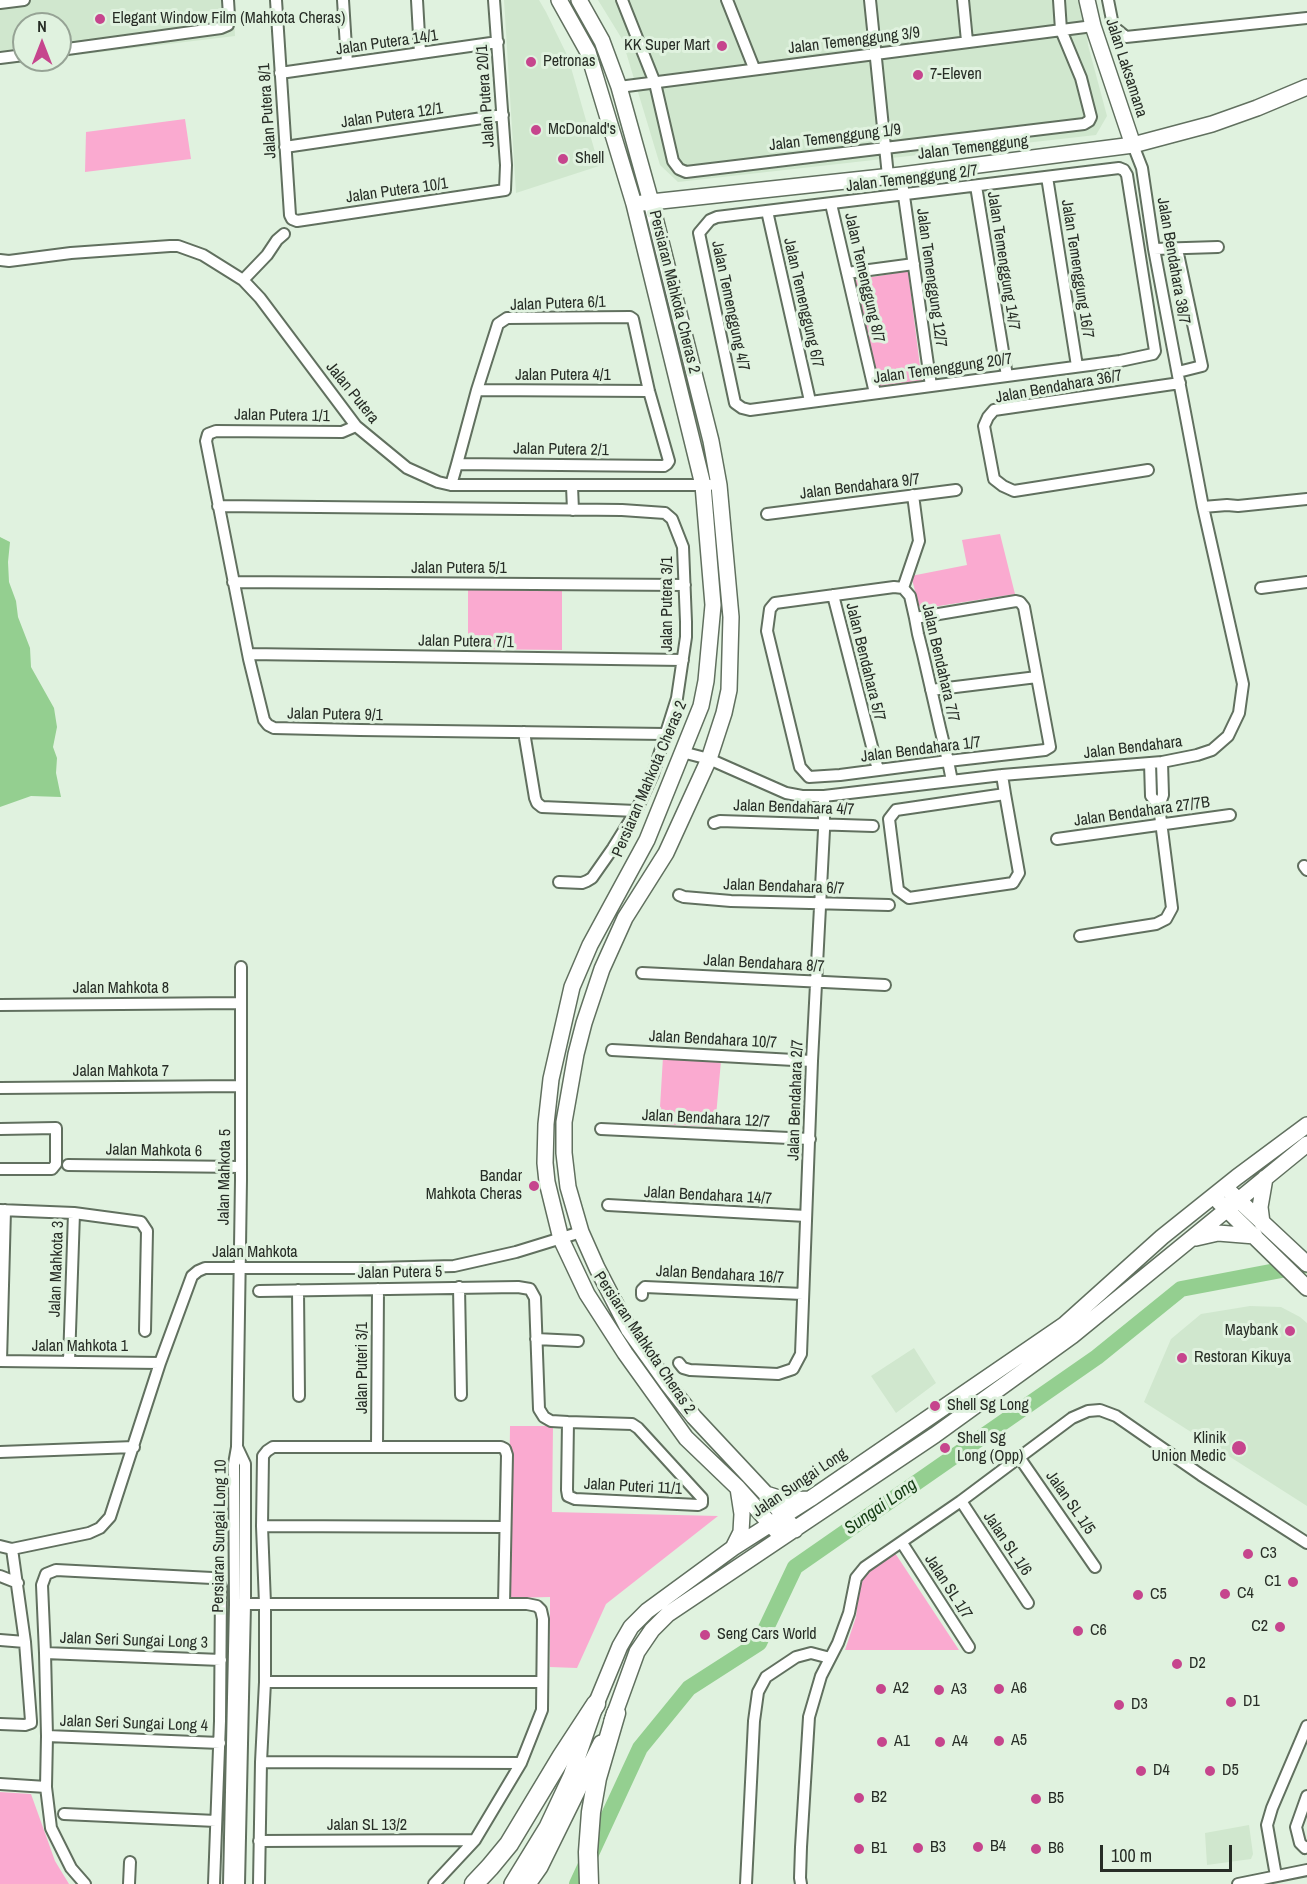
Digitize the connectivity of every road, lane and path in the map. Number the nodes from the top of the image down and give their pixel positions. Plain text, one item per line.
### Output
1 (24, 0) edge
2 (228, 0) edge
3 (276, 0) edge
4 (343, 0) edge
5 (417, 0) edge
6 (494, 0) edge
7 (560, 0) edge
8 (579, 0) edge
9 (622, 0) edge
10 (727, 0) edge
11 (870, 0) edge
12 (963, 0) edge
13 (1059, 0) edge
14 (1087, 0) edge
15 (1108, 0) edge
16 (0, 3) edge
17 (1307, 18) edge
18 (1093, 26) junction
19 (1061, 30) junction
20 (967, 41) junction
21 (498, 42) junction
22 (72, 48) edge
23 (420, 53) junction
24 (875, 53) junction
25 (347, 63) junction
26 (754, 68) junction
27 (280, 73) junction
28 (655, 83) junction
29 (618, 87) junction
30 (1307, 87) edge
31 (503, 115) junction
32 (1133, 145) junction
33 (285, 147) junction
34 (885, 147) junction
35 (894, 176) junction
36 (1047, 177) junction
37 (976, 186) junction
38 (506, 190) joint
39 (904, 195) junction
40 (651, 202) junction
41 (634, 204) junction
42 (831, 204) junction
43 (767, 211) junction
44 (292, 219) junction
45 (710, 220) joint
46 (1218, 247) dead end
47 (1154, 249) junction
48 (1177, 249) junction
49 (0, 260) edge
50 (914, 264) junction
51 (847, 273) junction
52 (243, 280) junction
53 (1155, 351) joint
54 (1077, 366) junction
55 (1007, 376) junction
56 (1179, 378) junction
57 (932, 386) junction
58 (477, 390) junction
59 (649, 391) junction
60 (875, 393) junction
61 (810, 401) junction
62 (735, 402) joint
63 (356, 426) junction
64 (208, 435) joint
65 (457, 464) junction
66 (664, 466) joint
67 (1148, 470) dead end
68 (451, 485) junction
69 (703, 485) junction
70 (719, 485) junction
71 (572, 486) junction
72 (956, 490) dead end
73 (914, 495) junction
74 (1307, 499) edge
75 (218, 506) junction
76 (573, 510) junction
77 (1204, 510) junction
78 (767, 514) dead end
79 (234, 582) junction
80 (1307, 582) edge
81 (685, 585) junction
82 (903, 588) junction
83 (1261, 588) dead end
84 (833, 595) junction
85 (915, 618) junction
86 (248, 654) junction
87 (683, 660) junction
88 (1037, 677) junction
89 (931, 690) junction
90 (524, 732) junction
91 (665, 734) junction
92 (682, 752) junction
93 (709, 759) junction
94 (948, 761) junction
95 (1162, 762) junction
96 (1150, 763) junction
97 (800, 767) joint
98 (878, 770) junction
99 (1002, 775) junction
100 (952, 781) junction
101 (1005, 794) junction
102 (827, 796) junction
103 (1159, 806) junction
104 (636, 811) junction
105 (1230, 815) dead end
106 (714, 823) dead end
107 (1161, 825) junction
108 (873, 826) dead end
109 (825, 827) junction
110 (1057, 839) dead end
111 (559, 882) dead end
112 (679, 895) dead end
113 (820, 903) junction
114 (889, 905) dead end
115 (1080, 936) dead end
116 (241, 967) dead end
117 (642, 974) dead end
118 (817, 982) junction
119 (885, 985) dead end
120 (241, 1003) junction
121 (0, 1005) edge
122 (612, 1050) dead end
123 (812, 1061) junction
124 (241, 1086) junction
125 (0, 1088) edge
126 (1307, 1125) edge
127 (0, 1129) edge
128 (601, 1129) dead end
129 (810, 1140) junction
130 (1307, 1144) edge
131 (68, 1165) dead end
132 (241, 1167) junction
133 (0, 1169) edge
134 (1265, 1178) junction
135 (1219, 1191) junction
136 (608, 1205) dead end
137 (1232, 1205) junction
138 (3, 1210) edge
139 (74, 1213) junction
140 (806, 1216) junction
141 (1258, 1229) junction
142 (581, 1232) junction
143 (561, 1239) junction
144 (1186, 1243) junction
145 (1307, 1264) edge
146 (378, 1268) junction
147 (239, 1269) junction
148 (459, 1287) junction
149 (1307, 1288) edge
150 (378, 1289) junction
151 (298, 1290) junction
152 (259, 1291) dead end
153 (803, 1294) junction
154 (642, 1295) dead end
155 (145, 1331) dead end
156 (1068, 1331) junction
157 (536, 1339) junction
158 (578, 1341) dead end
159 (1, 1361) edge
160 (69, 1361) junction
161 (160, 1363) junction
162 (679, 1363) dead end
163 (461, 1395) dead end
164 (299, 1396) dead end
165 (568, 1422) junction
166 (134, 1447) junction
167 (237, 1447) joint
168 (378, 1447) junction
169 (0, 1452) edge
170 (1019, 1457) junction
171 (738, 1488) junction
172 (766, 1494) junction
173 (810, 1499) junction
174 (961, 1501) junction
175 (777, 1520) junction
176 (262, 1526) junction
177 (505, 1527) junction
178 (788, 1533) junction
179 (902, 1543) junction
180 (1307, 1543) edge
181 (0, 1546) edge
182 (733, 1548) junction
183 (12, 1549) junction
184 (1095, 1567) dead end
185 (0, 1576) edge
186 (18, 1583) junction
187 (1028, 1603) dead end
188 (240, 1604) junction
189 (265, 1604) junction
190 (504, 1604) junction
191 (0, 1640) edge
192 (25, 1642) junction
193 (969, 1647) dead end
194 (45, 1653) junction
195 (830, 1658) junction
196 (220, 1660) junction
197 (265, 1682) junction
198 (542, 1682) junction
199 (596, 1704) junction
200 (616, 1713) junction
201 (0, 1724) edge
202 (1307, 1726) edge
203 (47, 1736) junction
204 (220, 1743) junction
205 (261, 1762) junction
206 (521, 1763) junction
207 (0, 1784) edge
208 (46, 1787) junction
209 (1307, 1796) edge
210 (64, 1814) dead end
211 (216, 1821) junction
212 (259, 1840) junction
213 (475, 1840) junction
214 (1306, 1847) edge
215 (130, 1862) dead end
216 (1307, 1870) edge
217 (1276, 1876) junction
218 (85, 1884) edge
219 (129, 1884) edge
220 (214, 1884) edge
221 (229, 1884) edge
222 (239, 1884) edge
223 (259, 1884) edge
224 (434, 1884) edge
225 (474, 1884) edge
226 (512, 1884) edge
227 (528, 1884) edge
228 (589, 1884) edge
229 (746, 1884) edge
230 (801, 1884) edge
231 (1238, 1884) edge

1 - 16 street
2 - 22 street
3 - 27 street, Jalan Putera 8/1
4 - 25 street
5 - 23 street
6 - 21 street, Jalan Putera 20/1
7 - 41 street, Persiaran Mahkota Cheras 2
8 - 29 street, Persiaran Mahkota Cheras 2
9 - 28 street, Jalan Temenggung 1/9
10 - 26 street
11 - 24 street, Jalan Temenggung 12/7
12 - 20 street
13 - 19 street
14 - 18 street, Jalan Laksamana
15 - 17 street
18 - 19 street, Jalan Temenggung 3/9
18 - 32 street, Jalan Laksamana
19 - 20 street, Jalan Temenggung 3/9
19 - 34 street, Jalan Temenggung 1/9
20 - 24 street, Jalan Temenggung 3/9
21 - 23 street, Jalan Putera 14/1
21 - 31 street, Jalan Putera 20/1
23 - 25 street, Jalan Putera 14/1
24 - 26 street, Jalan Temenggung 3/9
24 - 34 street, Jalan Temenggung 12/7
25 - 27 street, Jalan Putera 14/1
26 - 28 street, Jalan Temenggung 3/9
27 - 33 street, Jalan Putera 8/1
28 - 29 street, Jalan Temenggung 3/9
28 - 34 street, Jalan Temenggung 1/9
29 - 40 street, Persiaran Mahkota Cheras 2
30 - 32 street, Jalan Temenggung
31 - 33 street, Jalan Putera 12/1
31 - 38 street, Jalan Putera 20/1
32 - 35 street, Jalan Temenggung
32 - 47 street, Jalan Bendahara 38/7
33 - 44 street, Jalan Putera 8/1
34 - 35 street, Jalan Temenggung 12/7
35 - 39 street, Jalan Temenggung 12/7
35 - 40 street, Jalan Temenggung
36 - 37 street, Jalan Temenggung 2/7
36 - 53 street, Jalan Temenggung 2/7
36 - 54 street, Jalan Temenggung 16/7
37 - 39 street, Jalan Temenggung 2/7
37 - 55 street, Jalan Temenggung 14/7
38 - 44 street, Jalan Putera 10/1
39 - 42 street, Jalan Temenggung 2/7
39 - 50 street, Jalan Temenggung 12/7
40 - 41 street, Jalan Temenggung
40 - 70 street, Persiaran Mahkota Cheras 2
41 - 69 street, Persiaran Mahkota Cheras 2
42 - 43 street, Jalan Temenggung 2/7
42 - 51 street, Jalan Temenggung 8/7
43 - 45 street, Jalan Temenggung 2/7
43 - 61 street, Jalan Temenggung 6/7
44 - 52 street
45 - 62 street, Jalan Temenggung 4/7
46 - 48 street
47 - 48 street
47 - 56 street, Jalan Bendahara 38/7
48 - 56 street, Jalan Bendahara 36/7
49 - 52 street, Jalan Putera
50 - 51 street
50 - 57 street, Jalan Temenggung 12/7
51 - 60 street, Jalan Temenggung 8/7
52 - 63 street, Jalan Putera
53 - 54 street, Jalan Temenggung 20/7
54 - 55 street, Jalan Temenggung 20/7
55 - 57 street, Jalan Temenggung 20/7
56 - 67 street, Jalan Bendahara 36/7
56 - 77 street, Jalan Bendahara
57 - 60 street, Jalan Temenggung 20/7
58 - 59 street, Jalan Putera 4/1
58 - 59 street, Jalan Putera 6/1
58 - 65 street, Jalan Putera 6/1
59 - 66 street, Jalan Putera 6/1
60 - 61 street, Jalan Temenggung 20/7
61 - 62 street, Jalan Temenggung 20/7
63 - 64 street, Jalan Putera 1/1
63 - 68 street, Jalan Putera
64 - 75 street, Jalan Putera 9/1
65 - 66 street, Jalan Putera 2/1
65 - 68 street, Jalan Putera 6/1
68 - 71 street, Jalan Putera
69 - 70 street, Jalan Putera
69 - 71 street, Jalan Putera
69 - 92 street, Persiaran Mahkota Cheras 2
70 - 93 street, Persiaran Mahkota Cheras 2
71 - 76 street
72 - 73 street, Jalan Bendahara 9/7
73 - 78 street, Jalan Bendahara 9/7
73 - 82 street, Jalan Bendahara 7/7
74 - 77 street
75 - 76 street, Jalan Putera 3/1
75 - 79 street, Jalan Putera 9/1
76 - 81 street, Jalan Putera 3/1
77 - 95 street, Jalan Bendahara
79 - 81 street, Jalan Putera 5/1
79 - 86 street, Jalan Putera 9/1
80 - 83 street
81 - 87 street, Jalan Putera 3/1
82 - 84 street, Jalan Bendahara 7/7
82 - 85 street, Jalan Bendahara 7/7
84 - 97 street, Jalan Bendahara 7/7
84 - 98 street, Jalan Bendahara 5/7
85 - 88 street
85 - 89 street, Jalan Bendahara 7/7
86 - 87 street, Jalan Putera 7/1
86 - 90 street, Jalan Putera 9/1
87 - 91 street, Jalan Putera 3/1
88 - 89 street
88 - 94 street, Jalan Bendahara 1/7
89 - 94 street, Jalan Bendahara 7/7
90 - 91 street, Jalan Putera 9/1
90 - 104 street
91 - 104 street, Jalan Putera 3/1
92 - 93 street, Jalan Bendahara
92 - 143 street, Persiaran Mahkota Cheras 2
93 - 102 street, Jalan Bendahara
93 - 142 street, Persiaran Mahkota Cheras 2
94 - 98 street, Jalan Bendahara 1/7
94 - 100 street, Jalan Bendahara 7/7
95 - 96 street, Jalan Bendahara
95 - 103 street
96 - 99 street, Jalan Bendahara
96 - 103 street
97 - 98 street, Jalan Bendahara 1/7
99 - 100 street, Jalan Bendahara
99 - 101 street
100 - 102 street, Jalan Bendahara
101 - 101 street
102 - 109 street, Jalan Bendahara 2/7
103 - 107 street
104 - 111 street, Jalan Putera 3/1
105 - 107 street, Jalan Bendahara 27/7B
106 - 109 street, Jalan Bendahara 4/7
107 - 110 street, Jalan Bendahara 27/7B
107 - 115 street
108 - 109 street, Jalan Bendahara 4/7
109 - 113 street, Jalan Bendahara 2/7
112 - 113 street, Jalan Bendahara 6/7
113 - 114 street, Jalan Bendahara 6/7
113 - 118 street, Jalan Bendahara 2/7
116 - 120 street
117 - 118 street, Jalan Bendahara 8/7
118 - 119 street, Jalan Bendahara 8/7
118 - 123 street, Jalan Bendahara 2/7
120 - 121 street, Jalan Mahkota 8
120 - 124 street
122 - 123 street, Jalan Bendahara 10/7
123 - 129 street, Jalan Bendahara 2/7
124 - 125 street, Jalan Mahkota 7
124 - 132 street, Jalan Mahkota 5
126 - 135 street, Jalan Sungai Long
127 - 133 street
128 - 129 street, Jalan Bendahara 12/7
129 - 140 street, Jalan Bendahara 2/7
130 - 134 street, Jalan Sungai Long
131 - 132 street, Jalan Mahkota 6
132 - 147 street, Jalan Mahkota 5
134 - 137 street, Jalan Sungai Long
134 - 141 street
135 - 137 street
135 - 156 street, Jalan Sungai Long
136 - 140 street, Jalan Bendahara 14/7
137 - 141 street
137 - 144 street, Jalan Sungai Long
138 - 139 street
138 - 159 street
139 - 155 street
139 - 160 street, Jalan Mahkota 3
140 - 153 street, Jalan Bendahara 2/7
141 - 144 street
141 - 145 street
141 - 149 street
142 - 143 street, Jalan Mahkota
142 - 172 street, Persiaran Mahkota Cheras 2
143 - 146 street, Jalan Mahkota
143 - 171 street, Persiaran Mahkota Cheras 2
144 - 156 street, Jalan Sungai Long
146 - 147 street, Jalan Mahkota
146 - 150 street, Jalan Puteri 3/1
147 - 161 street, Jalan Mahkota
147 - 167 street, Jalan Mahkota 5
148 - 150 street, Jalan Putera 5
148 - 157 street, Jalan Putera 5
148 - 163 street
150 - 151 street, Jalan Putera 5
150 - 168 street, Jalan Puteri 3/1
151 - 152 street, Jalan Putera 5
151 - 164 street
153 - 154 street, Jalan Bendahara 16/7
153 - 162 street, Jalan Bendahara 2/7
156 - 173 street, Jalan Sungai Long
156 - 178 street, Jalan Sungai Long
157 - 158 street
157 - 165 street
159 - 160 street, Jalan Mahkota 1
160 - 161 street, Jalan Mahkota 1
161 - 166 street, Jalan Mahkota
165 - 165 street, Jalan Puteri 11/1
166 - 169 street
166 - 183 street, Jalan Mahkota
167 - 188 street, Persiaran Sungai Long 10
168 - 176 street
168 - 177 street
170 - 174 street
170 - 180 street
170 - 184 street, Jalan SL 1/5
171 - 175 street, Persiaran Mahkota Cheras 2
171 - 182 street
172 - 173 street
172 - 175 street, Persiaran Mahkota Cheras 2
173 - 175 street, Jalan Sungai Long
174 - 179 street
174 - 187 street, Jalan SL 1/6
175 - 178 street, Persiaran Mahkota Cheras 2
175 - 182 street, Jalan Sungai Long
176 - 177 street
176 - 189 street
177 - 190 street
178 - 200 street, Jalan Sungai Long
179 - 193 street, Jalan SL 1/7
179 - 195 street
181 - 183 street, Jalan Mahkota
182 - 199 street, Jalan Sungai Long
183 - 186 street
185 - 186 street
186 - 192 street
188 - 189 street
188 - 221 street, Persiaran Sungai Long 10
188 - 222 street, Persiaran Sungai Long 10
189 - 190 street
189 - 197 street
190 - 198 street
191 - 192 street
192 - 201 street
194 - 196 street, Jalan Seri Sungai Long 3
194 - 196 street
194 - 203 street
195 - 229 street
195 - 230 street
196 - 204 street
197 - 198 street
197 - 205 street
198 - 206 street
199 - 225 highway
199 - 226 street, Jalan Sungai Long
200 - 227 street, Jalan Sungai Long
200 - 228 highway
202 - 217 street
203 - 204 street, Jalan Seri Sungai Long 4
203 - 208 street
204 - 211 street
205 - 206 street
205 - 212 street
206 - 213 street
207 - 208 street
208 - 218 street
209 - 214 street
210 - 211 street
211 - 220 street
212 - 213 street, Jalan SL 13/2
212 - 223 street
213 - 224 street
215 - 219 street
216 - 217 street
217 - 231 street

